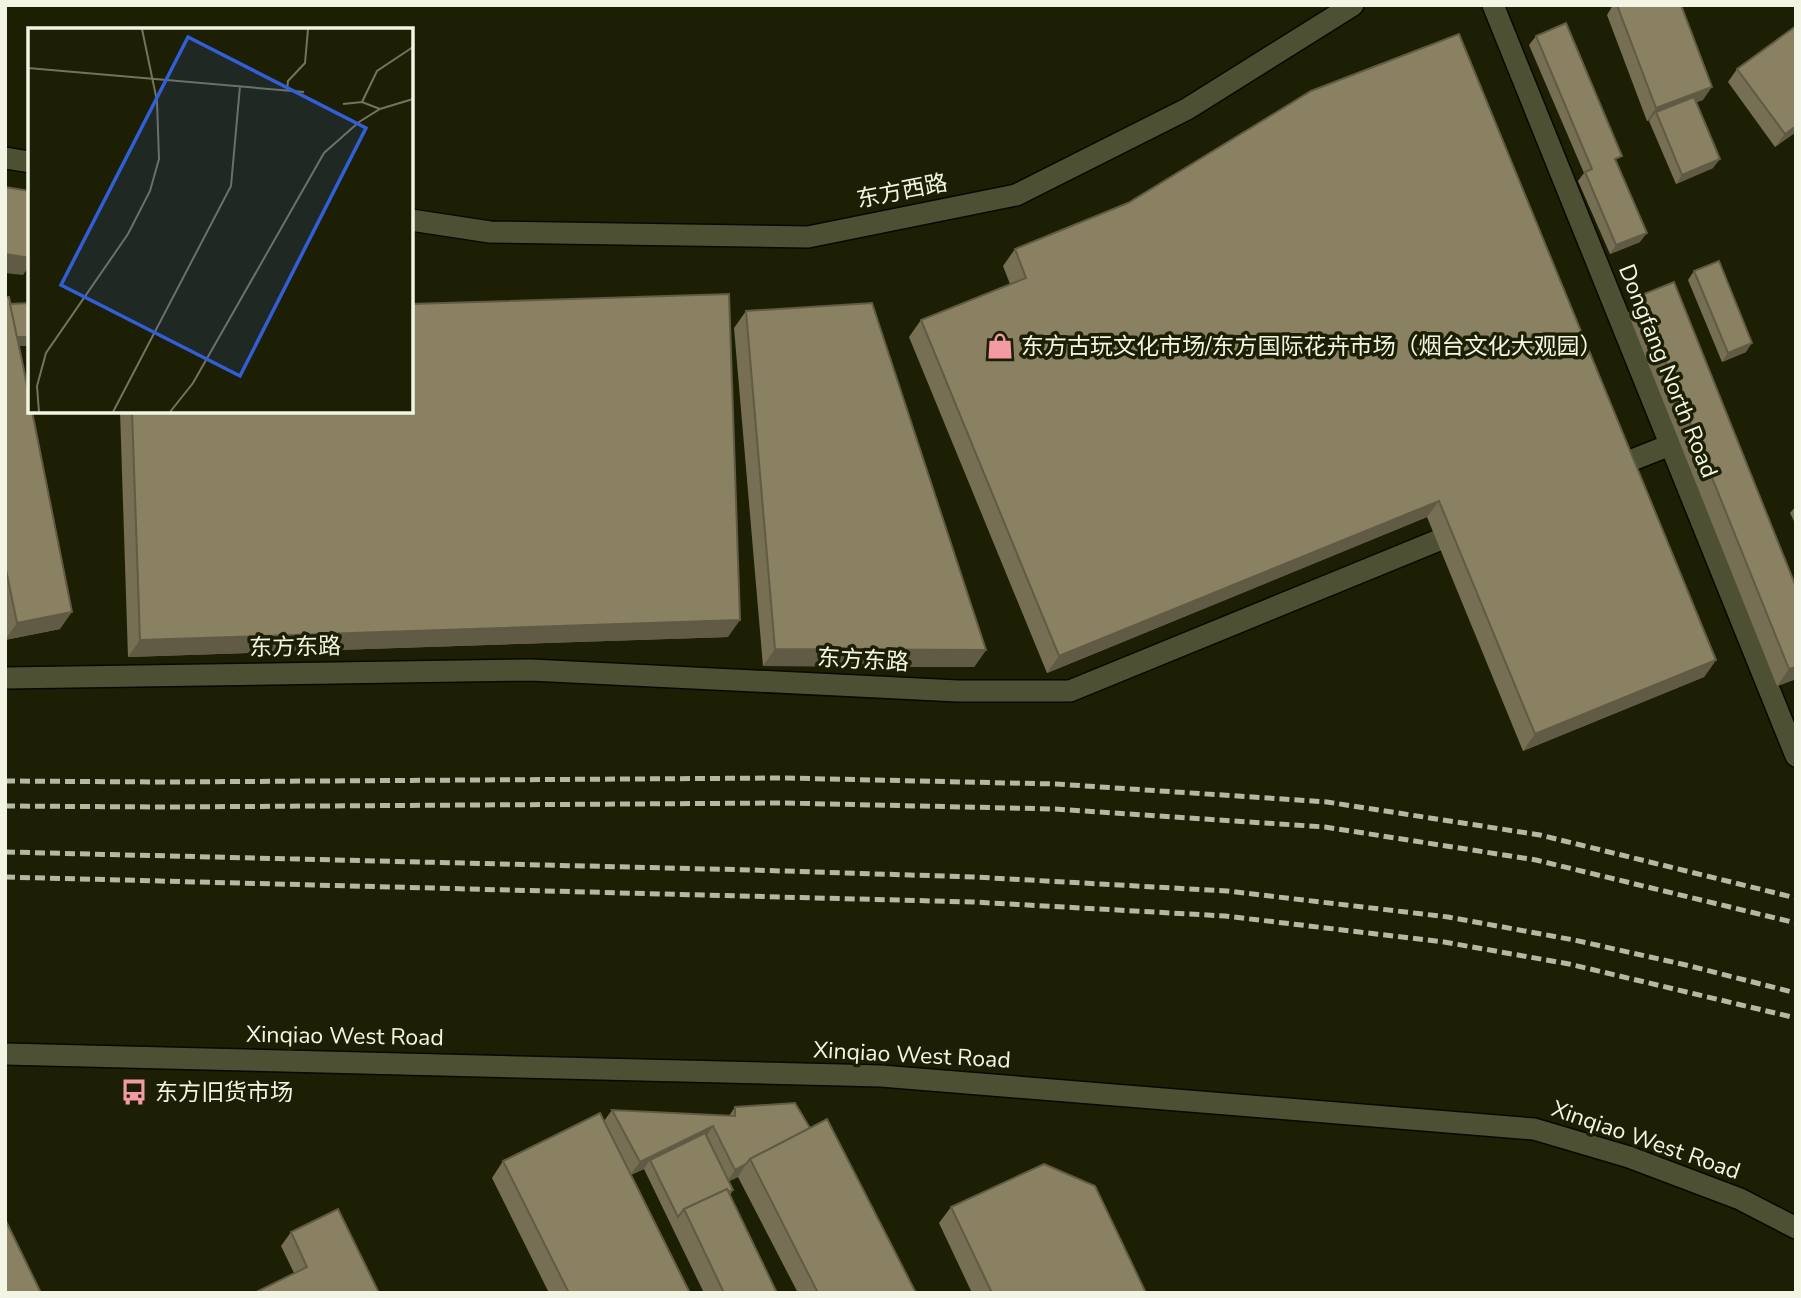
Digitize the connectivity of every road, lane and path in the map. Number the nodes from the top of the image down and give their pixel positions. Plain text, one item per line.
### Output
1 (1353, 5) edge
2 (1493, 5) edge
3 (5, 158) edge
4 (28, 162) edge
5 (413, 220) edge
6 (1670, 445) junction
7 (1593, 476) edge
8 (1478, 523) edge
9 (5, 678) edge
10 (1796, 756) edge
11 (5, 1054) edge
12 (1796, 1227) edge

1 - 5 street, 东方西路
2 - 6 street, Dongfang North Road
3 - 4 street
6 - 7 street
6 - 10 street, Dongfang North Road
8 - 9 street, 东方东路
11 - 12 street, Xinqiao West Road

